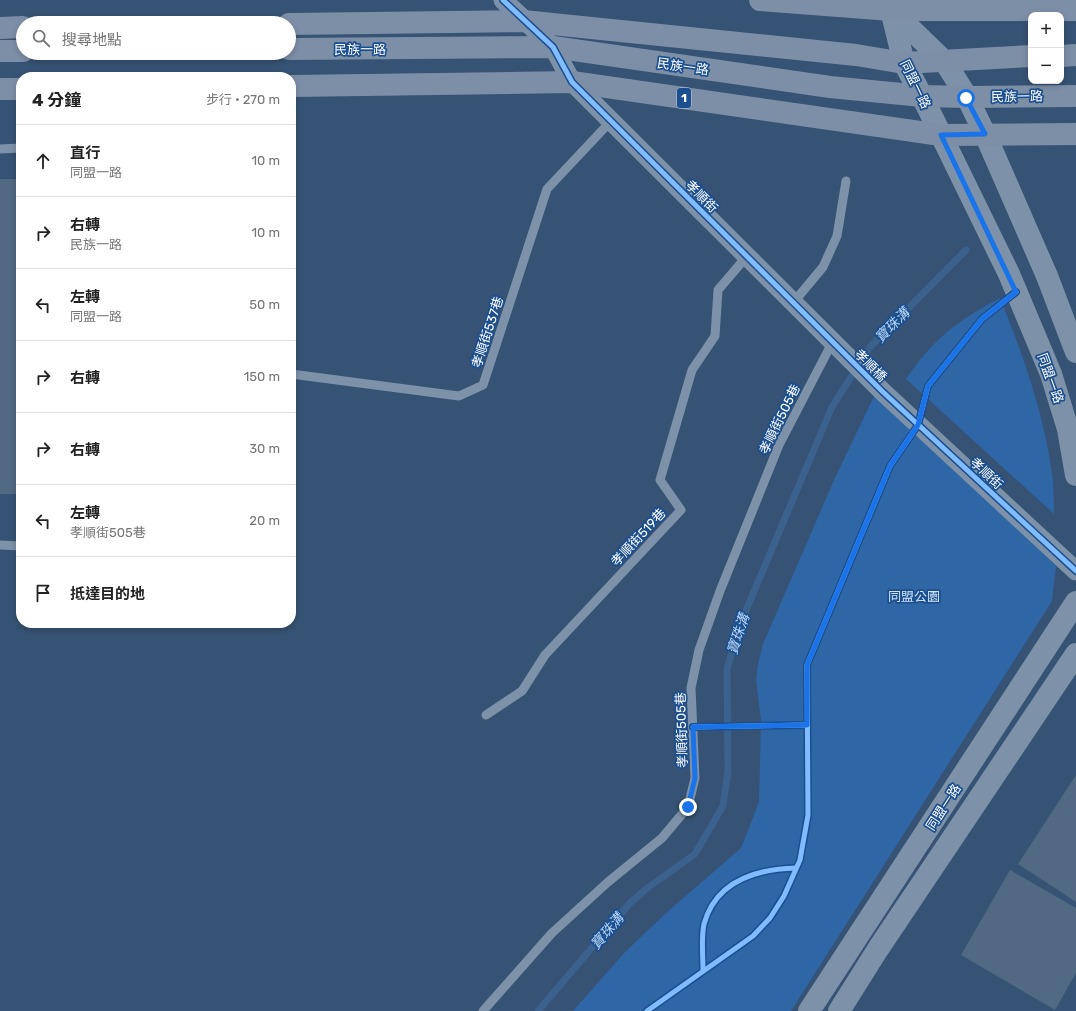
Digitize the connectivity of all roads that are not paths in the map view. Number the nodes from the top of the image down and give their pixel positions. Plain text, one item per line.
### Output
1 (503, 0) edge
2 (760, 0) edge
3 (889, 5) edge
4 (1074, 7) edge
5 (523, 21) junction
6 (296, 24) edge
7 (0, 28) edge
8 (16, 28) edge
9 (553, 48) junction
10 (296, 49) edge
11 (0, 51) edge
12 (16, 51) edge
13 (1076, 55) edge
14 (1028, 56) edge
15 (1064, 56) edge
16 (945, 62) junction
17 (904, 63) junction
18 (572, 82) junction
19 (296, 86) edge
20 (0, 89) edge
21 (16, 89) edge
22 (922, 96) junction
23 (1076, 96) edge
24 (966, 98) junction
25 (611, 121) junction
26 (985, 134) junction
27 (1076, 134) edge
28 (941, 135) junction
29 (16, 148) edge
30 (0, 149) edge
31 (846, 181) dead end
32 (747, 256) junction
33 (793, 303) junction
34 (838, 348) junction
35 (1076, 352) edge
36 (296, 375) edge
37 (883, 392) joint
38 (1076, 475) edge
39 (0, 545) edge
40 (16, 546) edge
41 (1076, 571) edge
42 (1076, 602) edge
43 (1076, 654) edge
44 (486, 715) dead end
45 (483, 1011) edge
46 (809, 1011) edge
47 (839, 1011) edge

1 - 5 street, 孝順街
2 - 3 main road
3 - 4 main road
3 - 16 street
3 - 17 street, 同盟一路
5 - 6 main road, 民族一路
5 - 9 street, 孝順街
5 - 17 main road, 民族一路
7 - 8 main road
9 - 10 main road, 民族一路
9 - 18 street, 孝順街
9 - 22 main road, 民族一路
11 - 12 main road
13 - 15 main road
14 - 16 main road, 民族一路
16 - 17 main road, 民族一路
16 - 24 street
17 - 22 street, 同盟一路
18 - 19 main road, 1
18 - 25 street, 孝順街
18 - 28 main road, 1
20 - 21 main road
22 - 24 main road, 民族一路
22 - 28 street, 同盟一路
23 - 24 main road, 民族一路
24 - 26 street
25 - 32 street, 孝順街
25 - 36 lane, 孝順街537巷
26 - 27 main road, 1
26 - 28 main road, 1
26 - 35 street
28 - 38 street, 同盟一路
29 - 30 lane
31 - 33 lane
32 - 33 street, 孝順街
32 - 44 lane, 孝順街519巷
33 - 34 street, 孝順街
34 - 37 street, 孝順橋
34 - 45 lane, 孝順街505巷
37 - 41 street, 孝順街
39 - 40 lane
42 - 46 street, 同盟一路
43 - 47 street, 同盟一路

